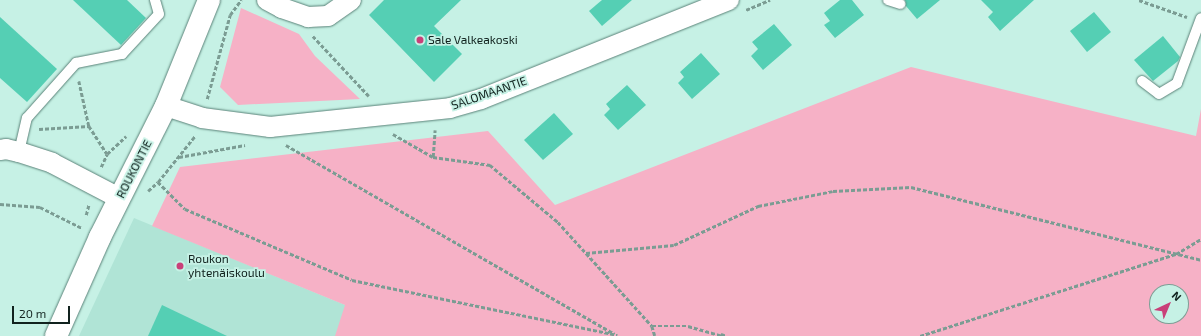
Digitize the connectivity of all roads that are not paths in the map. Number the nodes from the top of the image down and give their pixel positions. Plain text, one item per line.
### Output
1 (155, 0) edge
2 (209, 0) edge
3 (267, 0) edge
4 (351, 0) edge
5 (729, 0) edge
6 (888, 0) edge
7 (900, 4) dead end
8 (1200, 20) edge
9 (1142, 81) dead end
10 (166, 106) junction
11 (10, 151) edge
12 (119, 198) junction
13 (56, 336) edge

1 - 11 lane
2 - 10 street, ROUKONTIE
3 - 4 street
5 - 10 street, SALOMAANTIE
6 - 7 lane
8 - 9 lane
10 - 12 street, ROUKONTIE
11 - 12 street
12 - 13 street, ROUKONTIE

